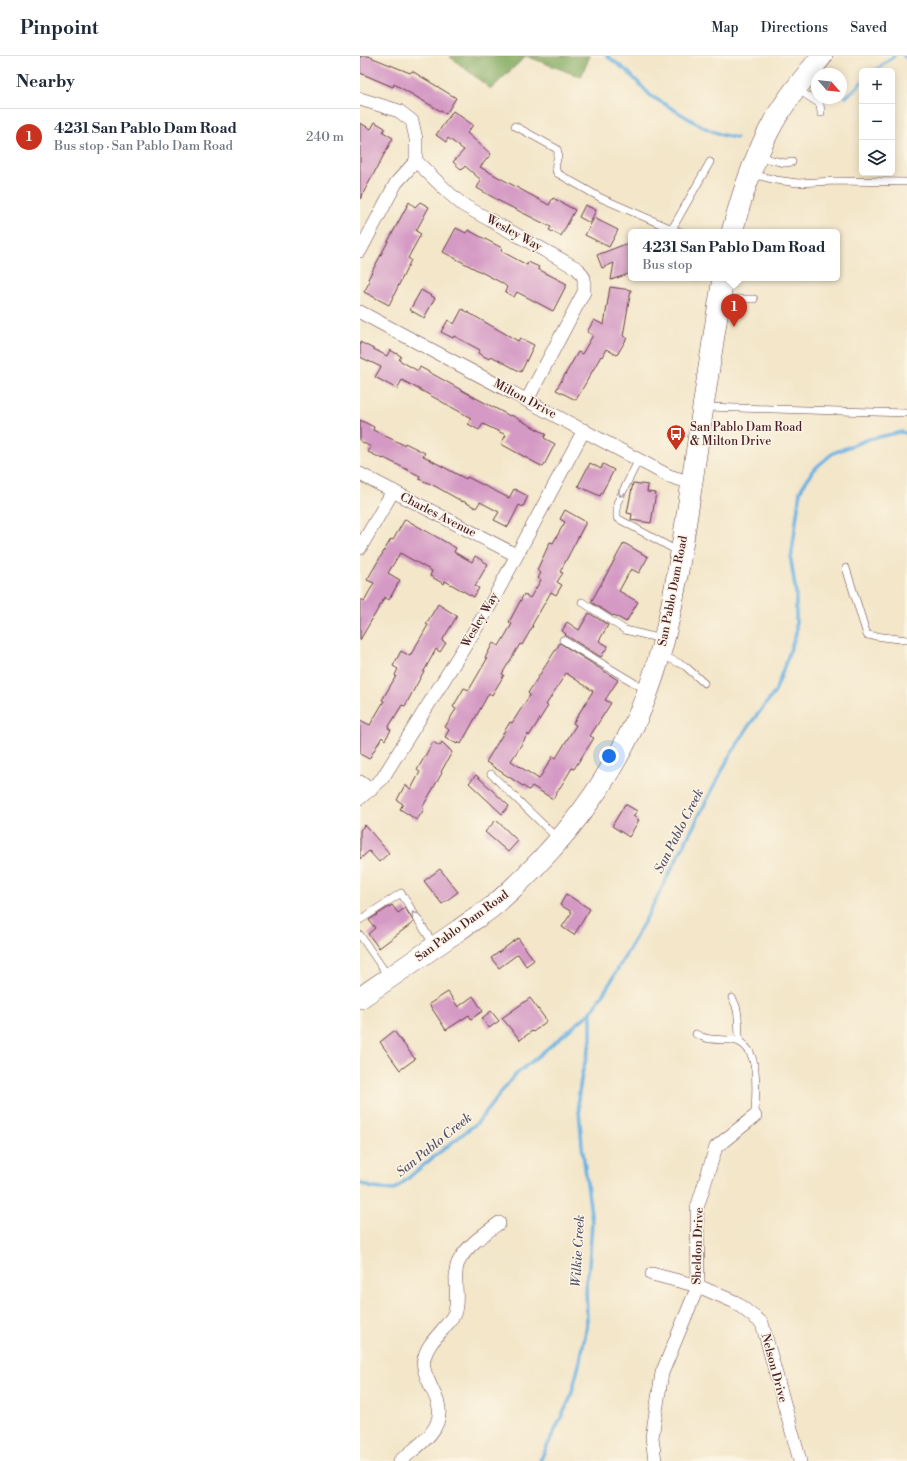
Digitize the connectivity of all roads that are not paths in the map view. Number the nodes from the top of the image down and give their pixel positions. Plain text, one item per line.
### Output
1 (822, 56) edge
2 (796, 89) junction
3 (360, 99) edge
4 (822, 113) dead end
5 (515, 126) dead end
6 (416, 161) junction
7 (710, 162) dead end
8 (792, 162) dead end
9 (753, 165) junction
10 (907, 182) edge
11 (672, 229) joint
12 (733, 229) edge
13 (360, 251) edge
14 (723, 281) edge
15 (720, 299) junction
16 (754, 299) dead end
17 (360, 312) edge
18 (527, 400) junction
19 (704, 407) junction
20 (907, 413) edge
21 (584, 430) junction
22 (639, 459) junction
23 (360, 474) edge
24 (692, 483) junction
25 (393, 491) junction
26 (360, 548) edge
27 (681, 553) junction
28 (516, 555) junction
29 (846, 568) dead end
30 (582, 602) dead end
31 (563, 640) dead end
32 (907, 640) edge
33 (662, 647) junction
34 (704, 683) dead end
35 (648, 691) junction
36 (491, 774) dead end
37 (360, 782) edge
38 (371, 790) junction
39 (360, 798) edge
40 (559, 840) junction
41 (360, 920) edge
42 (360, 935) edge
43 (435, 947) junction
44 (389, 978) junction
45 (360, 998) edge
46 (732, 998) dead end
47 (696, 1034) dead end
48 (740, 1042) junction
49 (755, 1116) joint
50 (498, 1223) dead end
51 (652, 1274) dead end
52 (698, 1286) junction
53 (400, 1461) edge
54 (655, 1461) edge
55 (800, 1461) edge

1 - 2 main road
2 - 4 lane
2 - 9 main road
3 - 6 street
5 - 11 lane
6 - 13 street
6 - 18 street, Wesley Way
7 - 11 lane
8 - 9 lane
9 - 10 lane
9 - 12 main road
14 - 15 main road, San Pablo Dam Road
15 - 16 lane
15 - 19 main road, San Pablo Dam Road
17 - 18 street, Milton Drive
18 - 21 street, Milton Drive
19 - 20 lane
19 - 24 main road, San Pablo Dam Road
21 - 22 street, Milton Drive
21 - 28 street, Wesley Way
22 - 24 street, Milton Drive
22 -> 27 lane
23 - 25 street, Charles Avenue
24 - 27 main road, San Pablo Dam Road
25 - 26 street
25 - 28 street, Charles Avenue
27 - 33 main road, San Pablo Dam Road
28 - 38 street, Wesley Way
29 - 32 lane
30 - 33 lane
31 - 35 lane
33 - 34 lane
33 - 35 main road, San Pablo Dam Road
35 - 40 main road, San Pablo Dam Road
36 - 40 lane
37 - 38 street
38 - 39 street, Wesley Way
40 - 43 main road, San Pablo Dam Road
43 -> 41 lane
42 - 44 lane
43 - 44 main road, San Pablo Dam Road
44 - 45 main road, San Pablo Dam Road
46 - 48 lane
47 - 48 lane
48 - 49 lane
49 - 52 street, Sheldon Drive
50 - 53 street
51 - 52 street, Nelson Drive
52 - 54 street, Sheldon Drive
52 - 55 street, Nelson Drive

